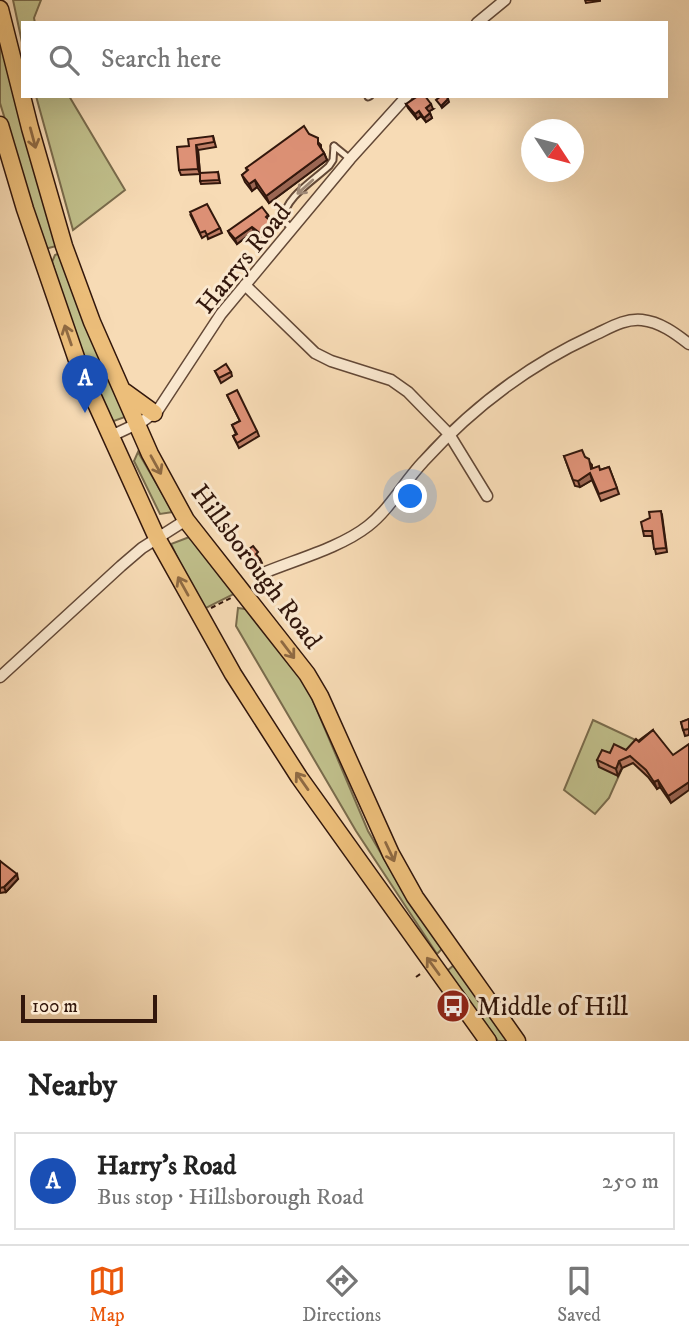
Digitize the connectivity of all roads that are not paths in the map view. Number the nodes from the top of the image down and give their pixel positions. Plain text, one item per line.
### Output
1 (505, 0) edge
2 (0, 9) edge
3 (479, 21) edge
4 (21, 92) edge
5 (22, 98) edge
6 (405, 98) edge
7 (0, 125) edge
8 (350, 159) junction
9 (292, 229) junction
10 (245, 285) junction
11 (689, 344) edge
12 (121, 388) junction
13 (154, 413) junction
14 (137, 424) junction
15 (449, 434) junction
16 (109, 438) junction
17 (487, 496) dead end
18 (186, 520) junction
19 (157, 538) junction
20 (261, 574) dead end
21 (0, 677) edge
22 (488, 1041) edge
23 (517, 1041) edge

1 - 3 street
2 -> 4 highway, Hillsborough Road
5 -> 12 highway, Hillsborough Road
6 - 8 street, Harrys Road
16 -> 7 highway
8 - 9 street, Harrys Road
8 -> 9 lane
9 - 10 street, Harrys Road
10 - 13 street, Harrys Road
10 - 15 street
11 - 15 street
12 - 13 highway
12 - 14 highway, Hillsborough Road
13 - 14 street, Harrys Road
14 - 16 street, Harrys Road
14 -> 18 highway, Hillsborough Road
15 - 17 street
15 - 20 street
16 - 19 highway
18 - 19 street
18 -> 23 highway, Hillsborough Road
19 - 21 street
22 -> 19 highway

